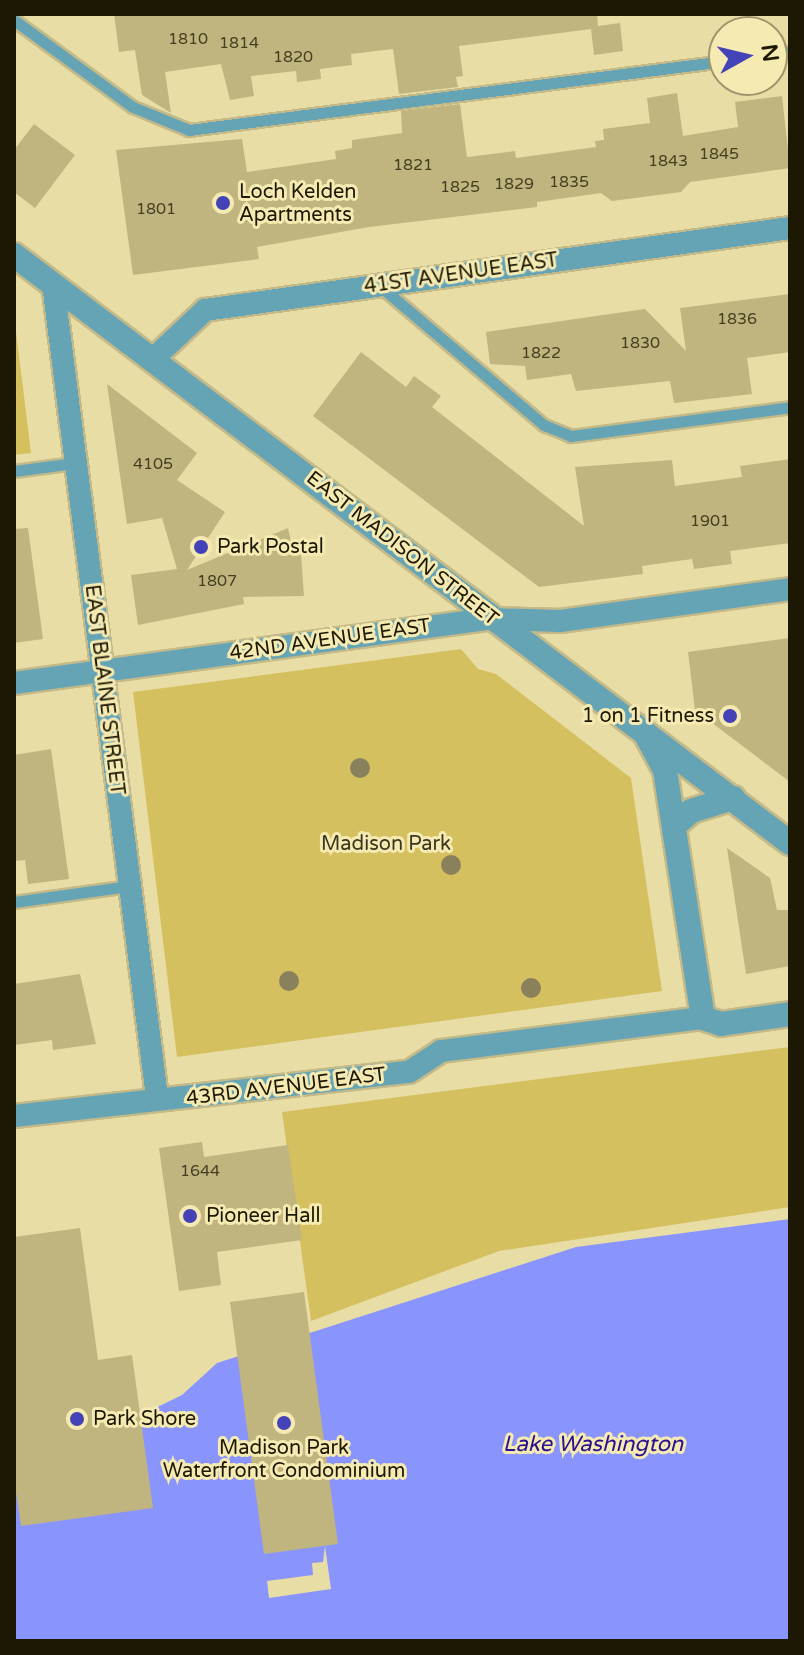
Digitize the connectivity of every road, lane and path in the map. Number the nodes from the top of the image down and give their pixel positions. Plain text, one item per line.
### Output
1 (14, 20) edge
2 (708, 63) edge
3 (790, 228) edge
4 (14, 255) edge
5 (53, 284) junction
6 (379, 285) junction
7 (152, 360) junction
8 (790, 407) edge
9 (74, 463) junction
10 (14, 471) edge
11 (790, 589) edge
12 (490, 619) junction
13 (102, 670) junction
14 (14, 683) edge
15 (639, 724) junction
16 (733, 798) junction
17 (674, 826) junction
18 (790, 843) edge
19 (130, 886) junction
20 (14, 902) edge
21 (790, 1014) edge
22 (703, 1018) junction
23 (157, 1097) junction
24 (14, 1116) edge

1 - 2 lane
3 - 6 street, 41ST AVENUE EAST
4 - 5 street, EAST MADISON STREET
5 - 7 street, EAST MADISON STREET
5 - 9 street, EAST BLAINE STREET
6 - 7 street, 41ST AVENUE EAST
6 - 8 lane
7 - 12 street, EAST MADISON STREET
9 - 10 lane
9 - 13 street, EAST BLAINE STREET
11 - 12 street, 42ND AVENUE EAST
12 - 13 street, 42ND AVENUE EAST
12 - 15 street, EAST MADISON STREET
13 - 14 street, 42ND AVENUE EAST
13 - 19 street, EAST BLAINE STREET
15 - 16 street, EAST MADISON STREET
15 - 17 street
16 - 17 street
16 - 18 street, EAST MADISON STREET
17 - 22 street
19 - 20 lane
19 - 23 street, EAST BLAINE STREET
21 - 22 street, 43RD AVENUE EAST
22 - 23 street, 43RD AVENUE EAST
23 - 24 street, 43RD AVENUE EAST

